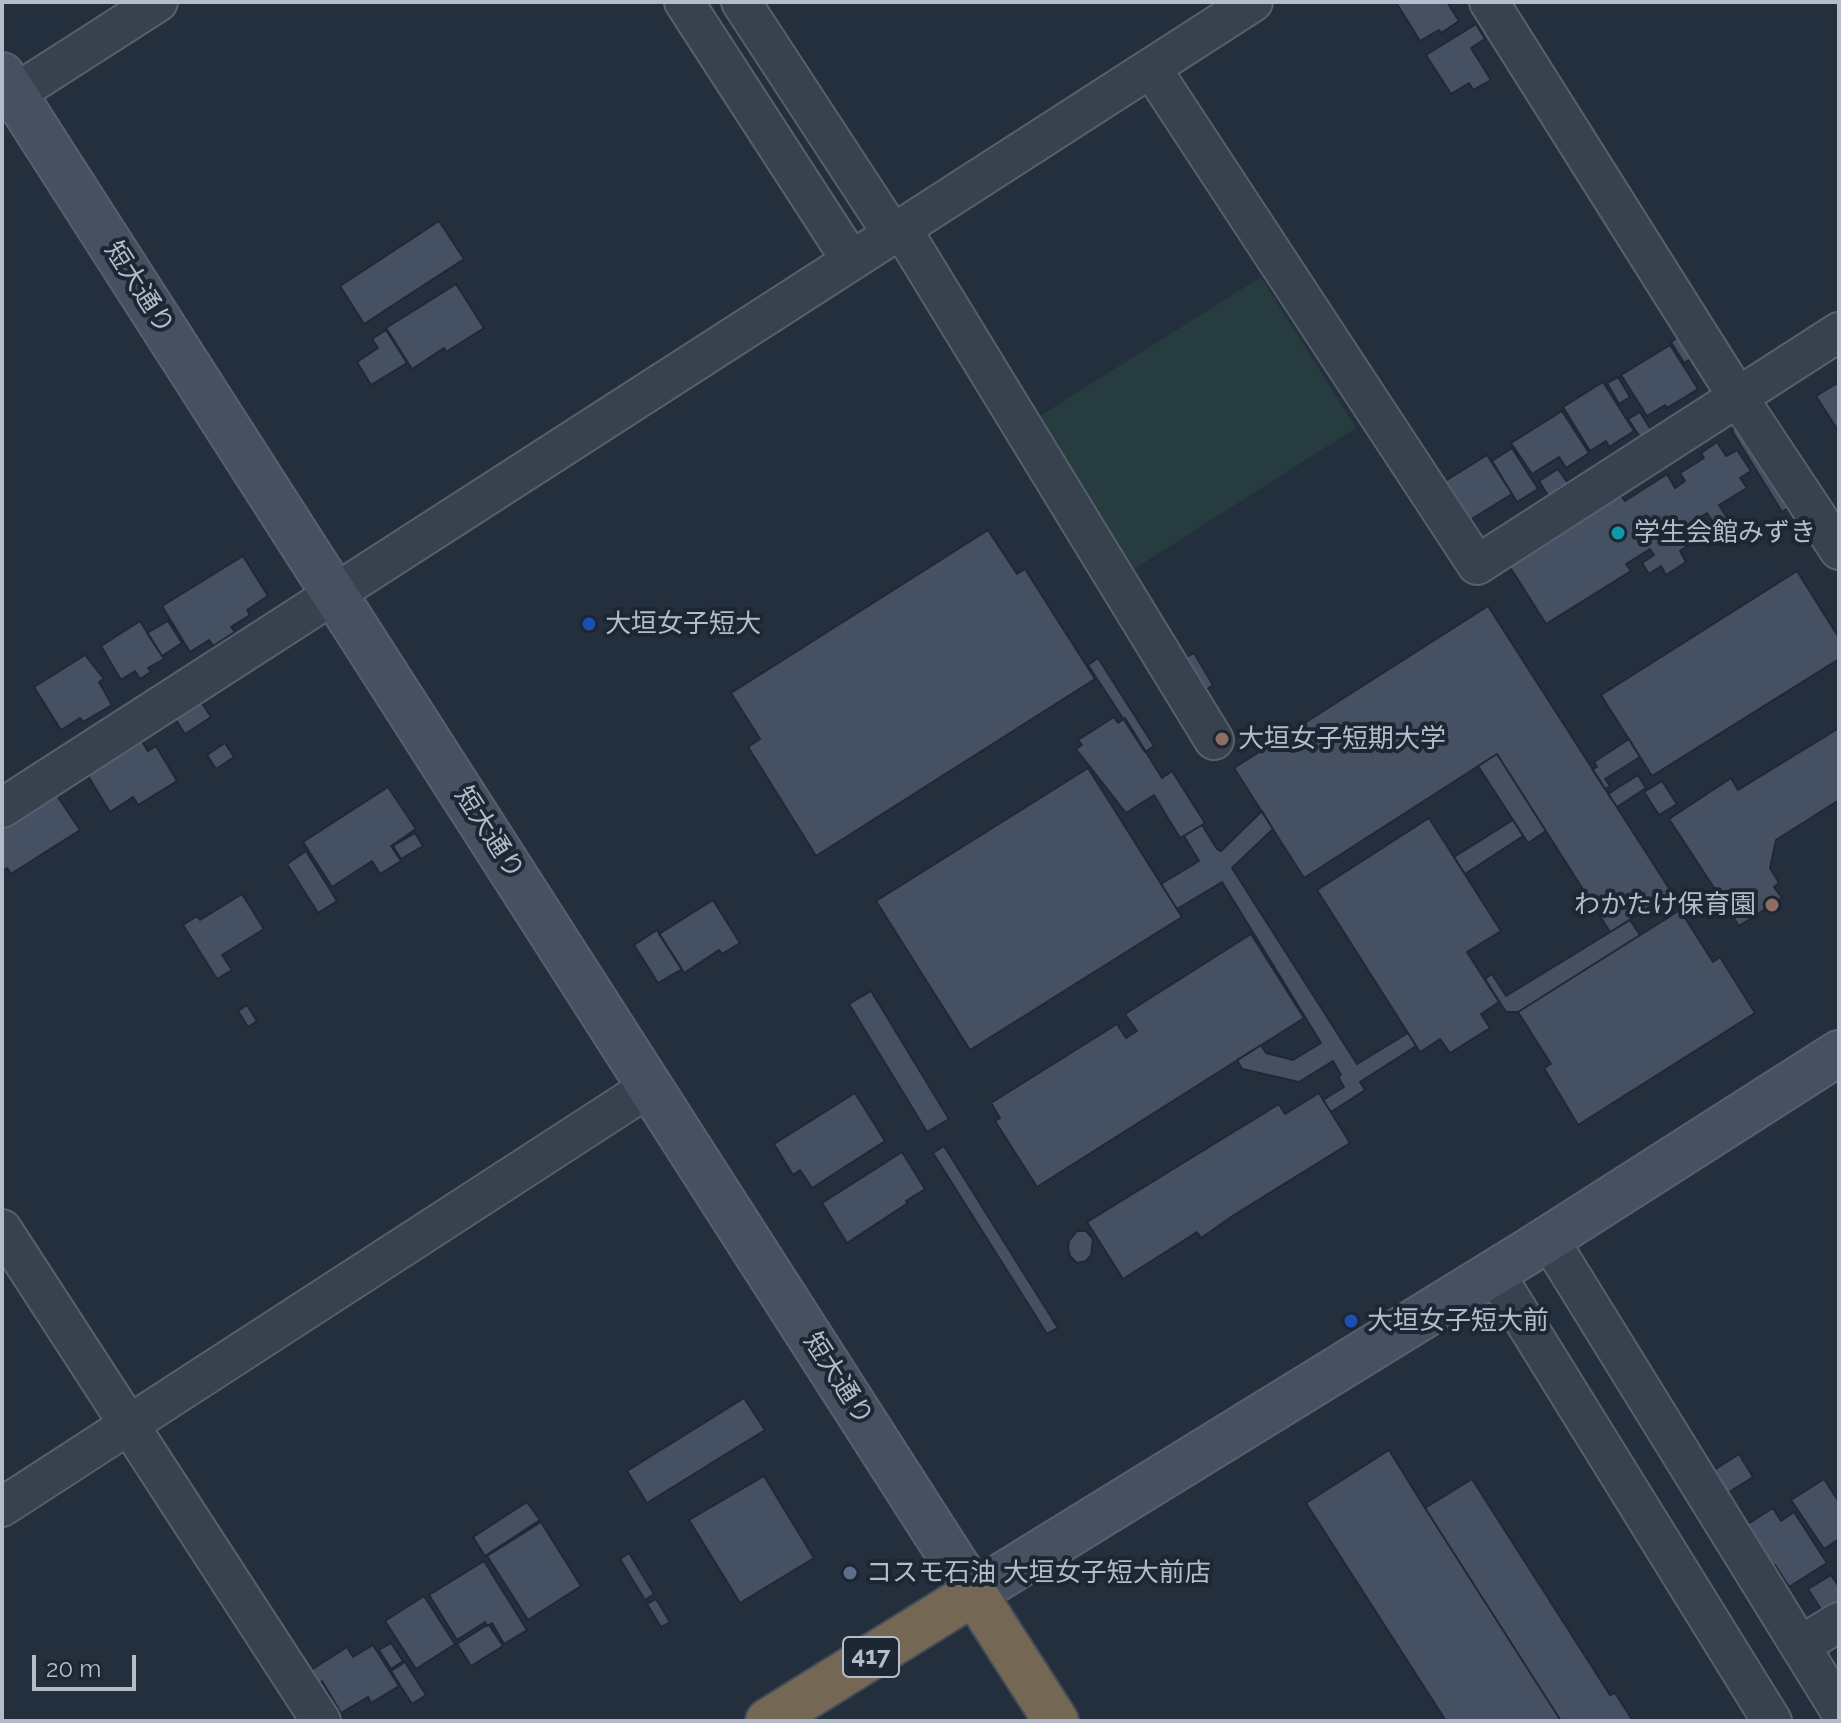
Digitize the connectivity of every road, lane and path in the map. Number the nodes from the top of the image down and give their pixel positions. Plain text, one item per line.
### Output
1 (158, 2) edge
2 (684, 2) edge
3 (741, 2) edge
4 (1253, 2) edge
5 (1489, 2) edge
6 (1151, 68) junction
7 (6, 90) edge
8 (878, 243) junction
9 (1839, 332) edge
10 (1739, 399) junction
11 (1839, 550) edge
12 (335, 591) junction
13 (1214, 740) dead end
14 (2, 808) edge
15 (1839, 1053) edge
16 (651, 1086) junction
17 (2, 1229) edge
18 (1519, 1257) junction
19 (130, 1424) junction
20 (2, 1507) edge
21 (974, 1593) junction
22 (1839, 1622) edge
23 (1800, 1646) junction
24 (1839, 1709) edge
25 (321, 1721) edge
26 (768, 1721) edge
27 (1056, 1721) edge
28 (1772, 1721) edge

1 - 7 street
2 - 8 street
3 - 8 street
4 - 6 street
5 - 10 street
6 - 8 street
6 - 10 street
7 - 12 street, 短大通り
8 - 12 street
8 - 13 street
9 - 10 street
10 - 11 street
12 - 14 street
12 - 16 street, 短大通り
15 - 18 street
16 - 19 street
16 - 21 street, 短大通り
17 - 19 street
18 - 21 street
18 - 23 street
18 - 28 street
19 - 20 street
19 - 25 street
21 - 26 highway, 417
21 - 27 highway
22 - 23 street
23 - 24 street

